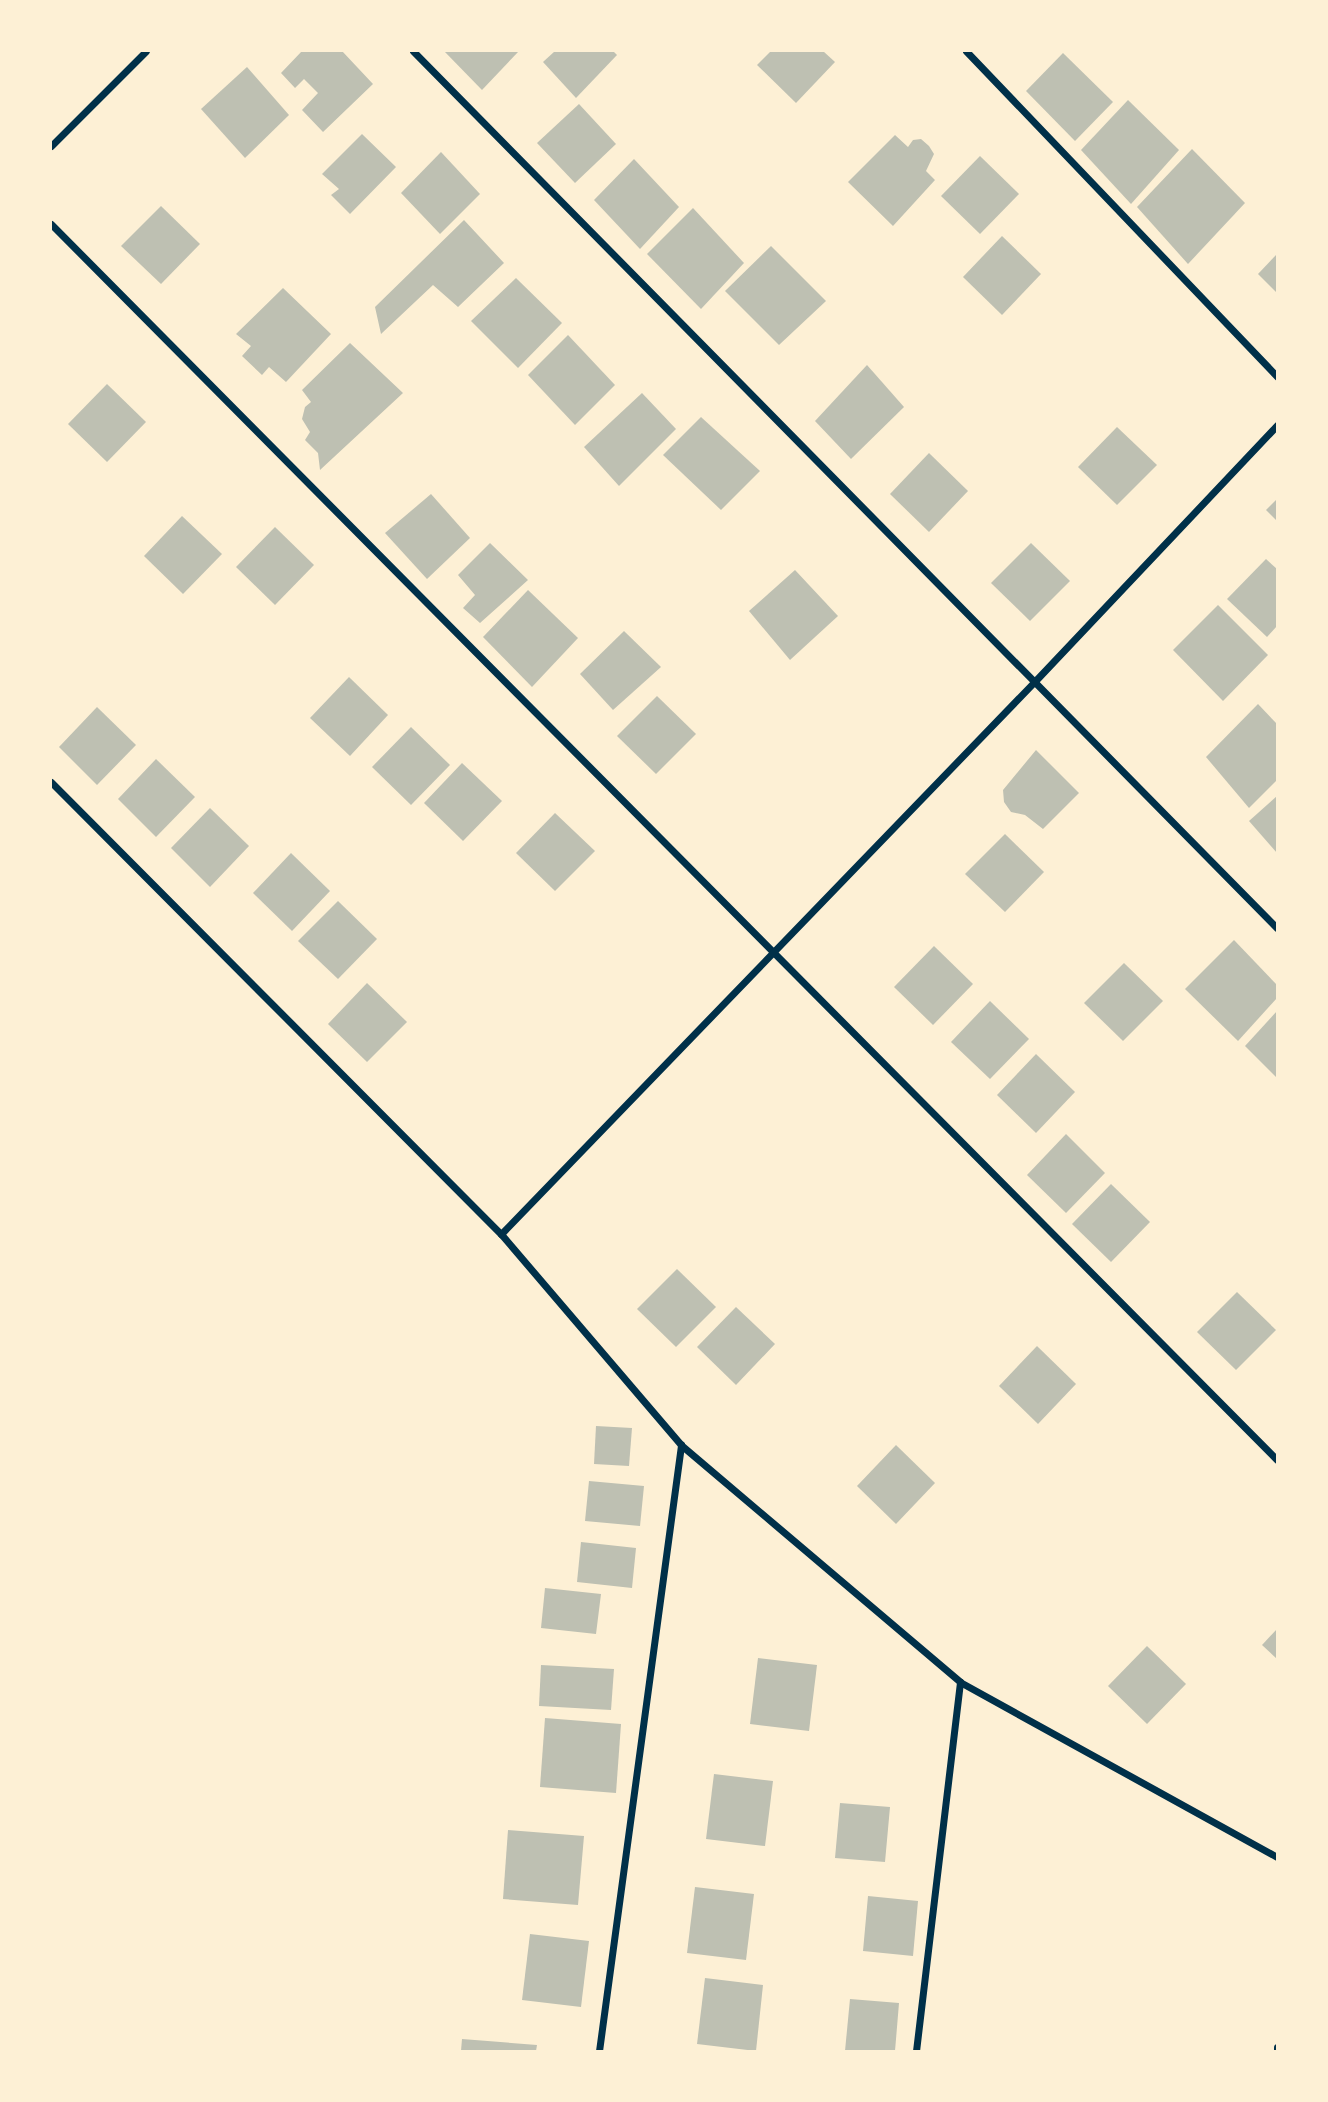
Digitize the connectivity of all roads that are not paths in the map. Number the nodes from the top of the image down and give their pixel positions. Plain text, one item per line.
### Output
1 (146, 51) edge
2 (413, 51) edge
3 (966, 51) edge
4 (51, 146) edge
5 (51, 224) edge
6 (1277, 377) edge
7 (1277, 425) edge
8 (1036, 680) junction
9 (51, 782) edge
10 (1277, 928) edge
11 (773, 952) junction
12 (501, 1234) junction
13 (681, 1445) junction
14 (1277, 1460) edge
15 (960, 1682) junction
16 (1277, 1857) edge
17 (599, 2051) edge
18 (916, 2051) edge

1 - 4 street
2 - 8 street
3 - 6 street
5 - 11 street
7 - 8 street
8 - 10 street
8 - 11 street
9 - 12 street
11 - 12 street
11 - 14 street
12 - 13 street
13 - 15 street
13 - 17 street
15 - 16 street
15 - 18 street

